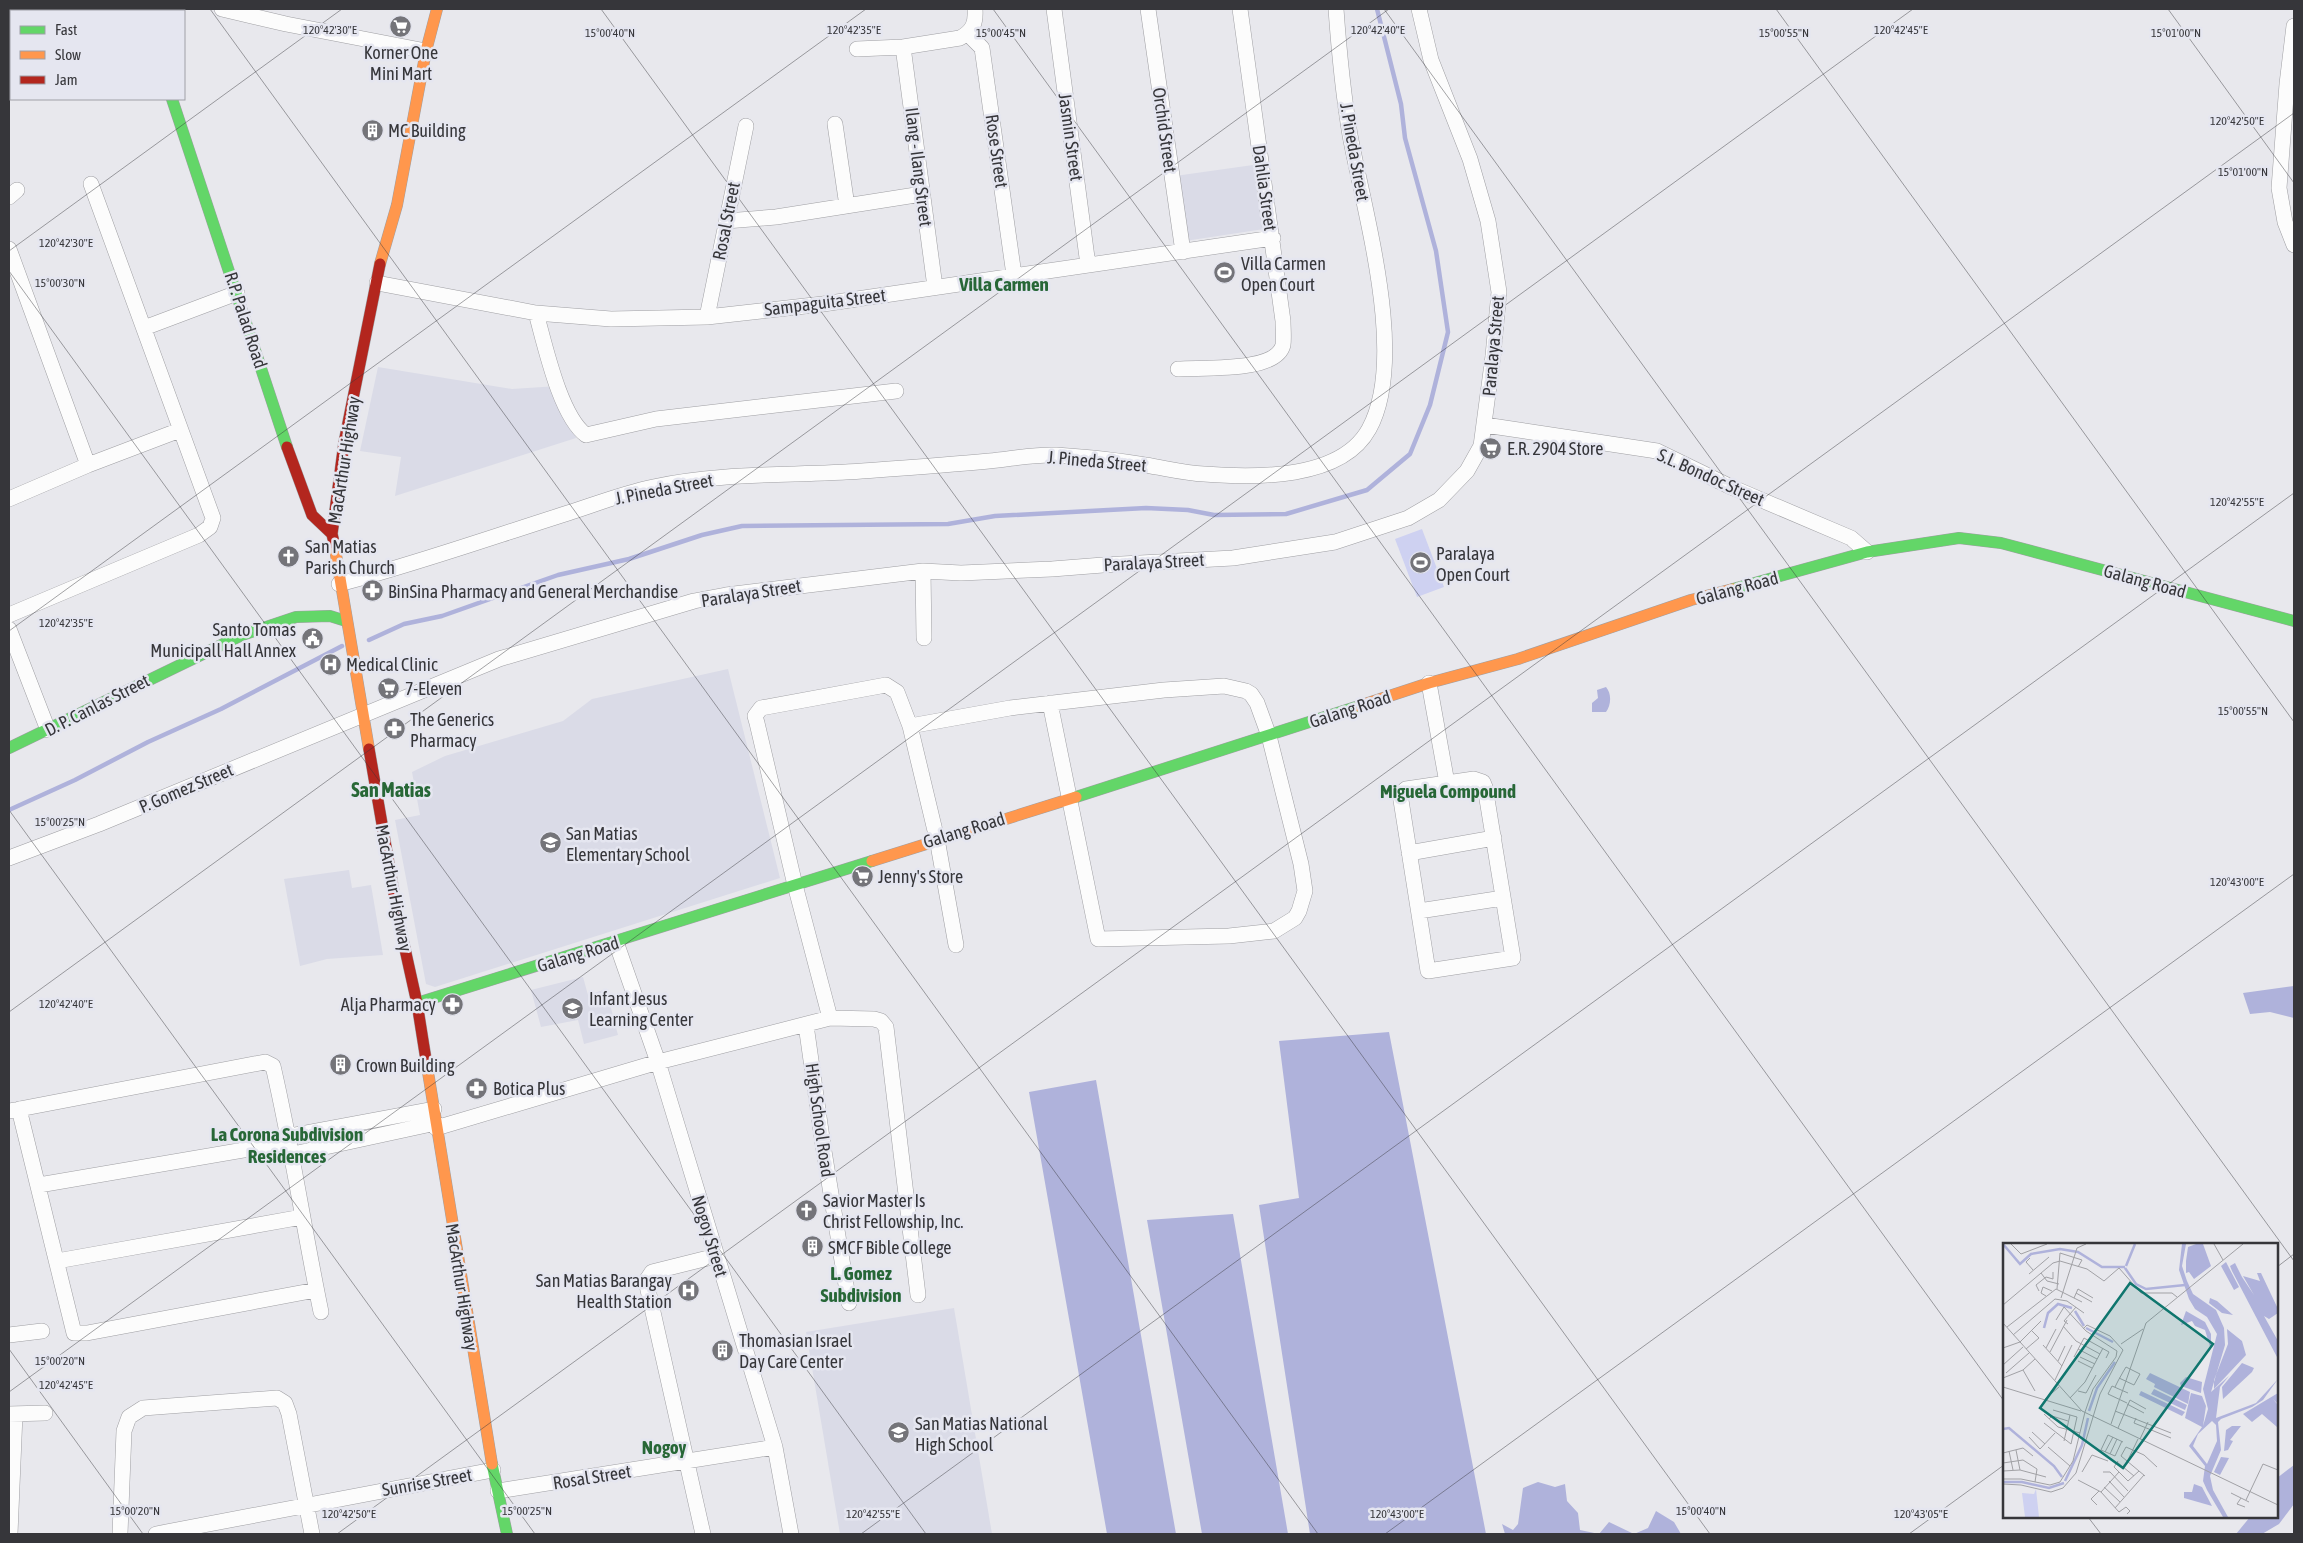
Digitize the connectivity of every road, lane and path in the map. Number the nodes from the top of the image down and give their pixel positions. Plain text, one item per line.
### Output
1 (222, 9) edge
2 (437, 9) edge
3 (975, 9) edge
4 (1054, 9) edge
5 (1148, 9) edge
6 (1240, 9) edge
7 (1336, 9) edge
8 (1419, 9) edge
9 (2294, 26) edge
10 (968, 34) junction
11 (903, 47) junction
12 (857, 49) dead end
13 (426, 51) junction
14 (172, 100) edge
15 (835, 124) dead end
16 (746, 126) dead end
17 (91, 184) dead end
18 (922, 194) junction
19 (846, 206) junction
20 (726, 221) junction
21 (1272, 238) junction
22 (2294, 245) edge
23 (9, 249) edge
24 (1183, 252) junction
25 (1088, 266) junction
26 (1014, 275) junction
27 (377, 283) junction
28 (935, 287) junction
29 (237, 293) junction
30 (536, 313) junction
31 (707, 317) junction
32 (144, 328) junction
33 (1178, 369) dead end
34 (896, 391) dead end
35 (1485, 425) junction
36 (180, 430) junction
37 (88, 465) junction
38 (9, 499) edge
39 (332, 534) junction
40 (1867, 552) junction
41 (923, 571) junction
42 (337, 589) junction
43 (319, 604) dead end
44 (9, 615) edge
45 (296, 617) junction
46 (346, 621) junction
47 (2294, 621) edge
48 (9, 629) edge
49 (924, 638) dead end
50 (1429, 683) junction
51 (1050, 703) junction
52 (363, 717) junction
53 (910, 726) junction
54 (48, 730) junction
55 (1269, 736) junction
56 (9, 748) edge
57 (1447, 783) junction
58 (1068, 798) junction
59 (1494, 838) junction
60 (937, 839) junction
61 (1409, 853) junction
62 (9, 858) edge
63 (795, 885) junction
64 (1504, 898) junction
65 (1419, 912) junction
66 (616, 942) junction
67 (956, 945) dead end
68 (417, 1003) junction
69 (830, 1018) junction
70 (806, 1025) junction
71 (658, 1062) junction
72 (14, 1110) edge
73 (436, 1120) junction
74 (291, 1144) junction
75 (39, 1185) junction
76 (302, 1217) junction
77 (716, 1256) junction
78 (58, 1262) junction
79 (316, 1290) junction
80 (918, 1295) dead end
81 (849, 1303) dead end
82 (321, 1312) dead end
83 (42, 1331) dead end
84 (9, 1335) edge
85 (45, 1413) dead end
86 (12, 1414) edge
87 (775, 1447) junction
88 (685, 1462) junction
89 (493, 1470) junction
90 (498, 1491) junction
91 (307, 1504) junction
92 (10, 1534) edge
93 (120, 1534) edge
94 (156, 1534) edge
95 (312, 1534) edge
96 (507, 1534) edge
97 (702, 1534) edge
98 (791, 1534) edge

1 - 13 street
2 - 13 main road, MacArthur Highway
3 - 10 street
4 - 25 street, Jasmin Street
5 - 24 street, Orchid Street
6 - 21 street, Dahlia Street
7 - 42 street, J. Pineda Street
8 - 35 street, Paralaya Street
9 - 22 street
10 - 11 street
10 - 26 street, Rose Street
11 - 12 street
11 - 18 street, Ilang - Ilang Street
13 - 27 main road, MacArthur Highway
14 - 29 main road, R.P. Palad Road
15 - 19 street
16 - 20 street, Rosal Street
17 - 32 street
18 - 19 street
18 - 28 street, Ilang - Ilang Street
19 - 20 street
20 - 31 street, Rosal Street
21 - 24 street, Sampaguita Street
21 - 33 street, Dahlia Street
23 - 37 street
24 - 25 street, Sampaguita Street
25 - 26 street, Sampaguita Street
26 - 28 street, Sampaguita Street
27 - 30 street, Sampaguita Street
27 - 39 main road, MacArthur Highway
28 - 31 street, Sampaguita Street
29 - 32 street
29 - 39 main road, R.P. Palad Road
30 - 31 street, Sampaguita Street
30 - 34 street
32 - 36 street
35 - 40 street, S.L. Bondoc Street
35 - 41 street, Paralaya Street
36 - 37 street
36 - 44 street
37 - 38 street
39 - 42 main road, MacArthur Highway
40 - 47 main road, Galang Road
40 - 50 main road, Galang Road
41 - 49 street
41 - 52 street, Paralaya Street
42 - 46 main road, MacArthur Highway
43 - 45 main road, D. P. Canlas Street
45 - 46 main road, D. P. Canlas Street
45 - 54 main road, D. P. Canlas Street
46 - 52 main road, MacArthur Highway
48 - 54 street
50 - 55 main road, Galang Road
50 - 57 street
51 - 53 street
51 - 55 street
51 - 58 street
52 - 62 street, P. Gomez Street
52 - 68 main road, MacArthur Highway
53 - 60 street
53 - 63 street
54 - 56 main road, D. P. Canlas Street
55 - 58 main road, Galang Road
55 - 58 street
57 - 59 street
57 - 61 street
58 - 60 main road, Galang Road
59 - 61 street
59 - 64 street
60 - 63 main road, Galang Road
60 - 67 street
61 - 65 street
63 - 66 main road, Galang Road
63 - 69 street
64 - 65 street
64 - 65 street
66 - 68 main road, Galang Road
66 - 71 street, Nogoy Street
68 - 73 main road, MacArthur Highway
69 - 70 street
69 - 80 street
70 - 71 street
70 - 81 street, High School Road
71 - 73 street
71 - 77 street, Nogoy Street
72 - 74 street
72 - 75 street
73 - 74 street
73 - 89 main road, MacArthur Highway
74 - 75 street
74 - 76 street
75 - 78 street
76 - 78 street
76 - 79 street
77 - 87 street, Nogoy Street
77 - 88 street
78 - 79 street
79 - 82 street
83 - 84 street
85 - 86 street
86 - 92 street
87 - 88 street, Rosal Street
87 - 98 street, Nogoy Street
88 - 90 street, Rosal Street
88 - 97 street
89 - 90 main road, MacArthur Highway
89 - 91 street, Sunrise Street
90 - 96 main road, MacArthur Highway
91 - 93 street
91 - 94 street, Sunrise Street
91 - 95 street

